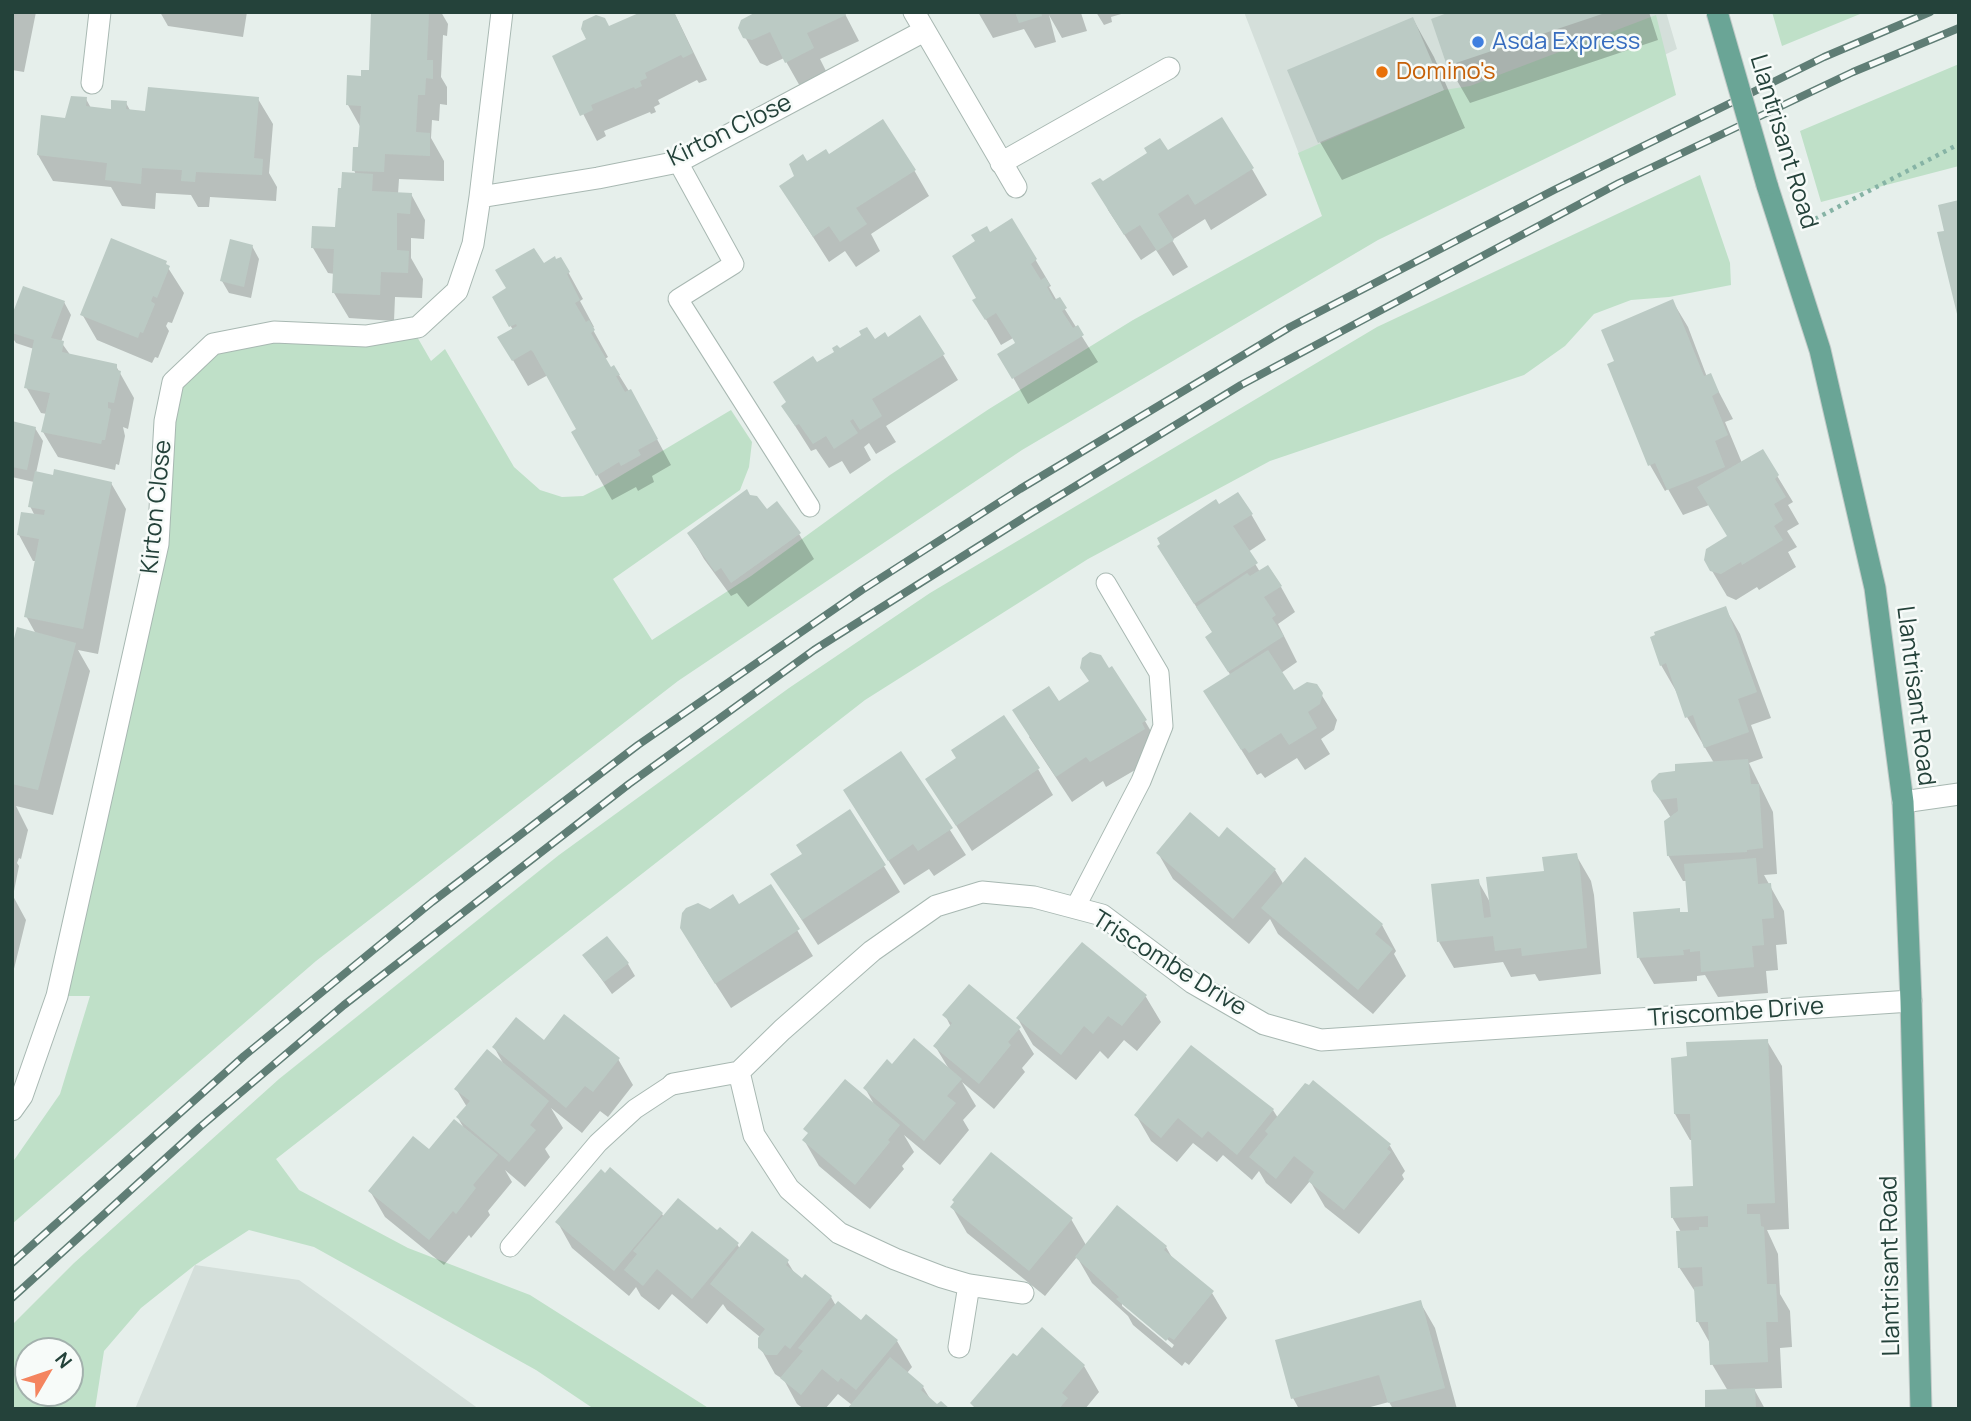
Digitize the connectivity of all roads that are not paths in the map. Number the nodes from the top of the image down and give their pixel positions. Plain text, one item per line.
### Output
1 (100, 12) edge
2 (502, 12) edge
3 (914, 12) edge
4 (1717, 12) edge
5 (924, 31) junction
6 (1170, 68) dead end
7 (92, 83) dead end
8 (678, 162) junction
9 (1001, 163) junction
10 (1016, 187) dead end
11 (480, 197) junction
12 (810, 507) dead end
13 (1106, 583) dead end
14 (1959, 794) edge
15 (1903, 802) junction
16 (1075, 908) junction
17 (1911, 1001) junction
18 (738, 1072) junction
19 (673, 1084) joint
20 (12, 1110) edge
21 (510, 1247) dead end
22 (968, 1285) junction
23 (1023, 1293) dead end
24 (959, 1347) dead end
25 (1921, 1409) edge

1 - 7 street
2 - 11 street, Kirton Close
3 - 5 street
4 - 15 main road, Llantrisant Road, bridge
5 - 8 street, Kirton Close
5 - 9 street
6 - 9 street
8 - 11 street, Kirton Close
8 - 12 lane
9 - 10 street
11 - 20 street, Kirton Close
13 - 16 lane
14 - 15 street
15 - 17 main road, Llantrisant Road
16 - 17 street, Triscombe Drive
16 - 18 street, Triscombe Drive
17 - 25 main road, Llantrisant Road
18 - 19 street
18 - 22 street
19 - 21 lane
22 - 23 street
22 - 24 street

